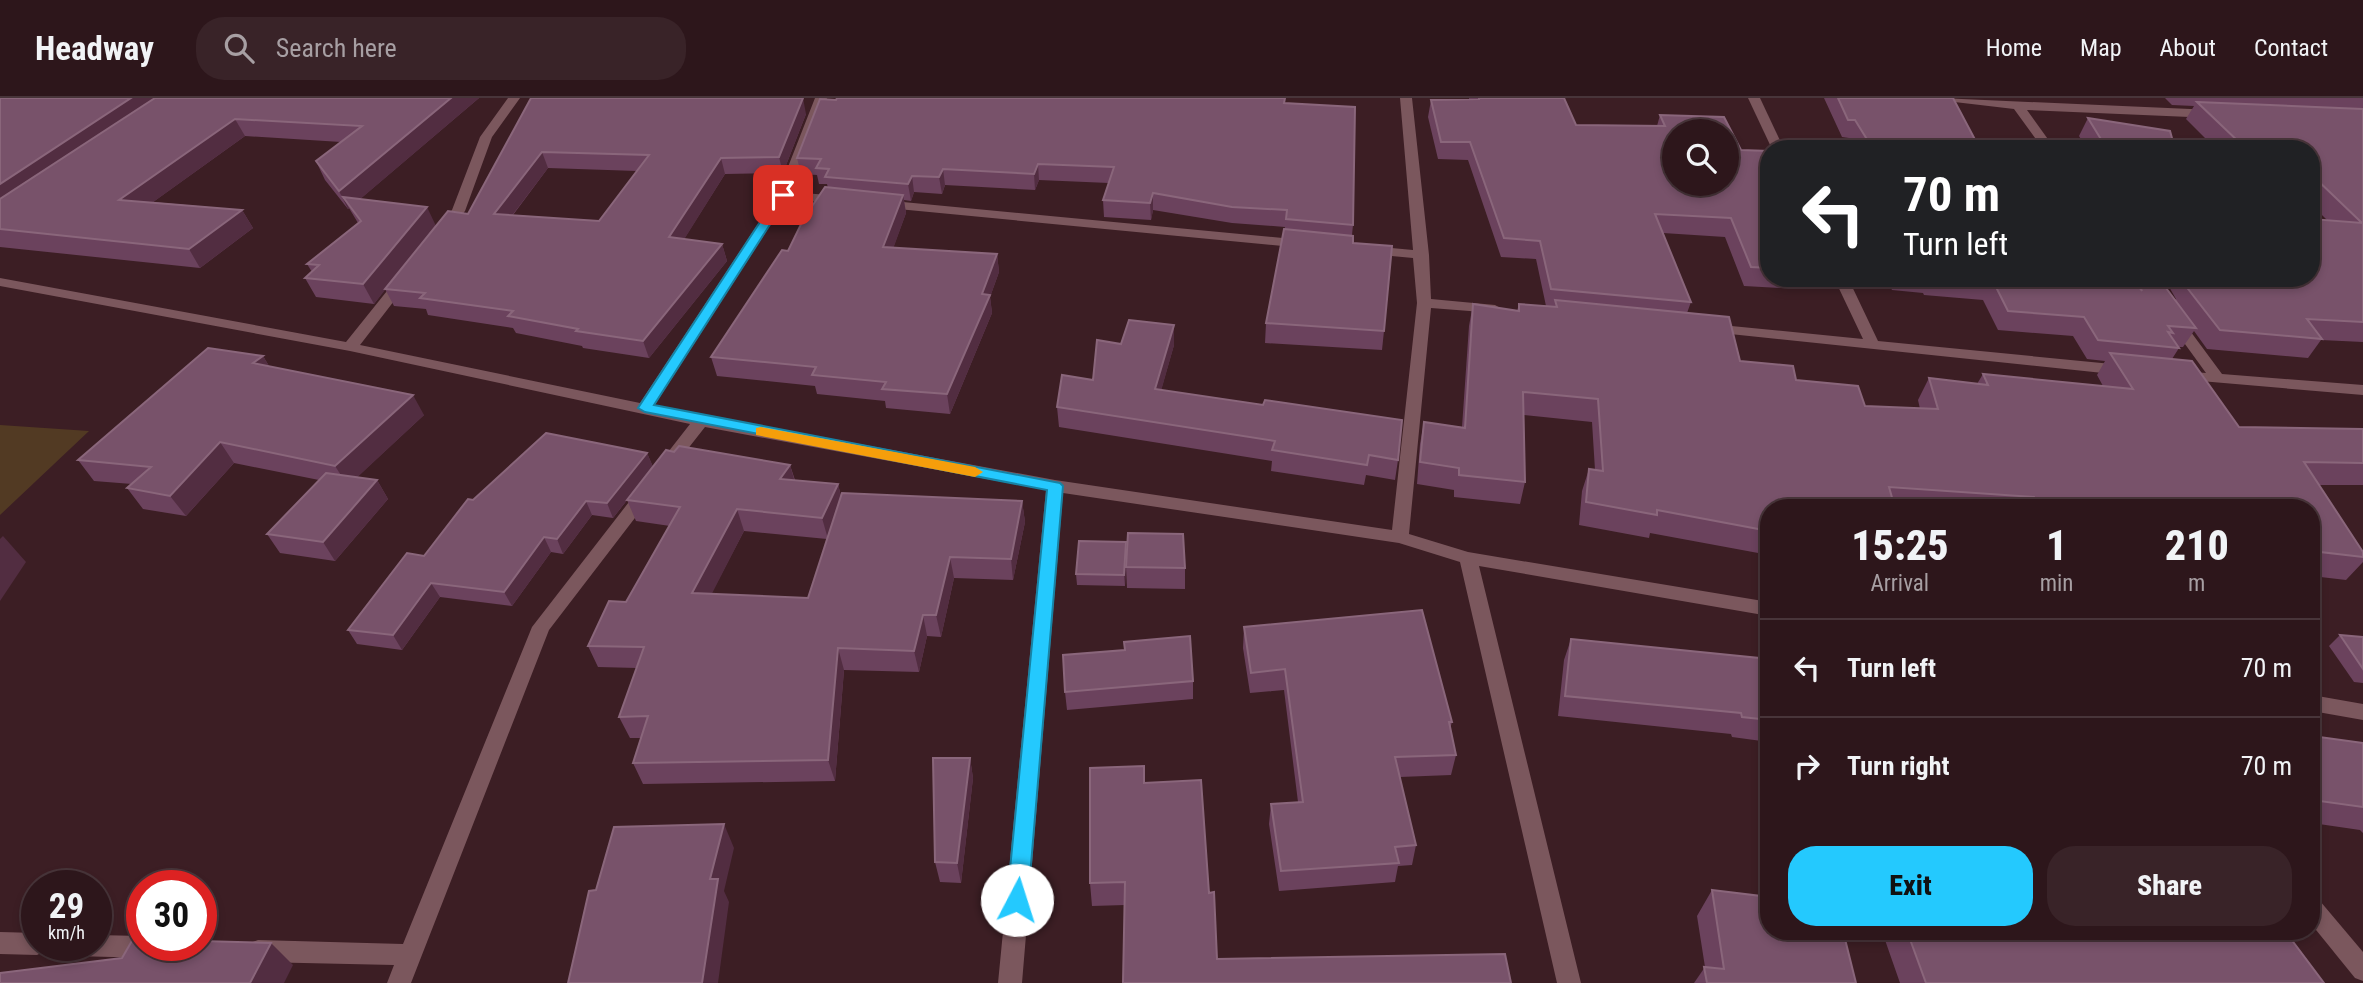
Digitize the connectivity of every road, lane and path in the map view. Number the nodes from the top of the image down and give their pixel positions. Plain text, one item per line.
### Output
1 (514, 98) edge
2 (821, 98) edge
3 (1406, 98) edge
4 (1754, 98) edge
5 (1946, 98) edge
6 (2018, 106) junction
7 (2225, 115) edge
8 (1774, 140) edge
9 (2043, 140) edge
10 (783, 195) junction
11 (433, 242) edge
12 (1325, 246) edge
13 (1352, 249) edge
14 (1422, 255) junction
15 (416, 263) edge
16 (0, 282) edge
17 (1845, 287) edge
18 (2151, 287) edge
19 (1424, 303) junction
20 (1507, 310) edge
21 (1699, 327) edge
22 (1873, 345) junction
23 (350, 347) junction
24 (2138, 371) edge
25 (2165, 374) edge
26 (2218, 379) junction
27 (2363, 390) edge
28 (645, 408) junction
29 (701, 421) junction
30 (1055, 486) junction
31 (1400, 537) junction
32 (1468, 558) junction
33 (1760, 607) edge
34 (2320, 704) edge
35 (2363, 712) edge
36 (2320, 918) edge
37 (0, 943) edge
38 (21, 944) edge
39 (241, 950) edge
40 (408, 955) junction
41 (2363, 970) edge
42 (399, 983) edge
43 (1010, 983) edge
44 (1569, 983) edge

1 - 11 street
2 - 10 street
3 - 14 street
4 - 8 street
5 - 6 street
6 - 7 street
6 - 9 street
10 - 12 street
10 - 28 street
13 - 14 street
14 - 19 street
15 - 23 street
16 - 23 street
17 - 22 street
18 - 26 street
19 - 20 street
19 - 31 street
21 - 22 street
22 - 24 street
23 - 28 street
25 - 26 street
26 - 27 street
28 - 29 street
29 - 30 street
29 - 40 street
30 - 31 street
30 - 43 street
31 - 32 street
32 - 33 street
32 - 44 street
34 - 35 street
36 - 41 street
37 - 38 street
39 - 40 street
40 - 42 street

